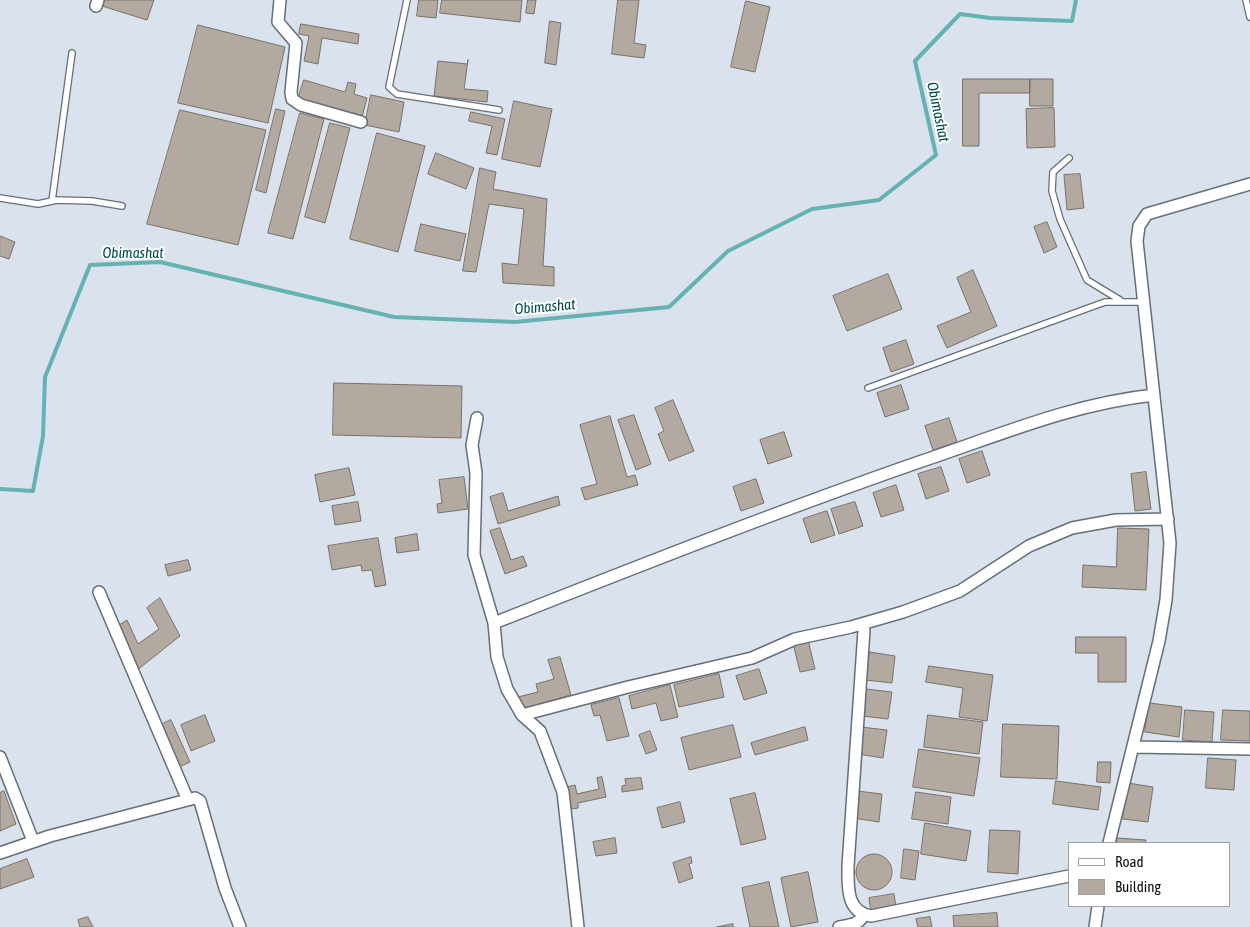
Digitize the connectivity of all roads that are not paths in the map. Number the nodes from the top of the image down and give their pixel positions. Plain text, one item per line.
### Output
1 (280, 0) edge
2 (407, 0) edge
3 (1246, 0) edge
4 (1250, 17) edge
5 (72, 53) dead end
6 (499, 110) dead end
7 (361, 122) dead end
8 (1069, 158) dead end
9 (1250, 184) edge
10 (0, 198) edge
11 (52, 201) junction
12 (122, 206) dead end
13 (1120, 300) junction
14 (1144, 302) junction
15 (868, 388) dead end
16 (1154, 395) junction
17 (477, 418) dead end
18 (1168, 520) junction
19 (99, 592) dead end
20 (494, 623) junction
21 (864, 630) dead end
22 (522, 715) junction
23 (1133, 747) junction
24 (1250, 749) edge
25 (0, 757) edge
26 (187, 798) junction
27 (33, 841) junction
28 (1109, 842) edge
29 (0, 853) edge
30 (1068, 876) edge
31 (1098, 907) edge
32 (863, 915) junction
33 (240, 927) edge
34 (578, 927) edge
35 (839, 927) edge
36 (1095, 927) edge

1 - 7 street
2 - 6 lane
3 - 4 lane
5 - 11 lane
8 - 13 lane
9 - 14 street
10 - 11 lane
11 - 12 lane
13 - 14 lane
13 - 15 lane
14 - 16 street
16 - 18 street
16 - 20 street
17 - 20 street
18 - 22 street
18 - 23 street
19 - 26 street
20 - 22 street
21 - 32 street
22 - 34 street
23 - 24 street
23 - 28 street
25 - 27 street
26 - 27 street
26 - 33 street
27 - 29 street
30 - 32 street
31 - 36 street
32 - 35 street

